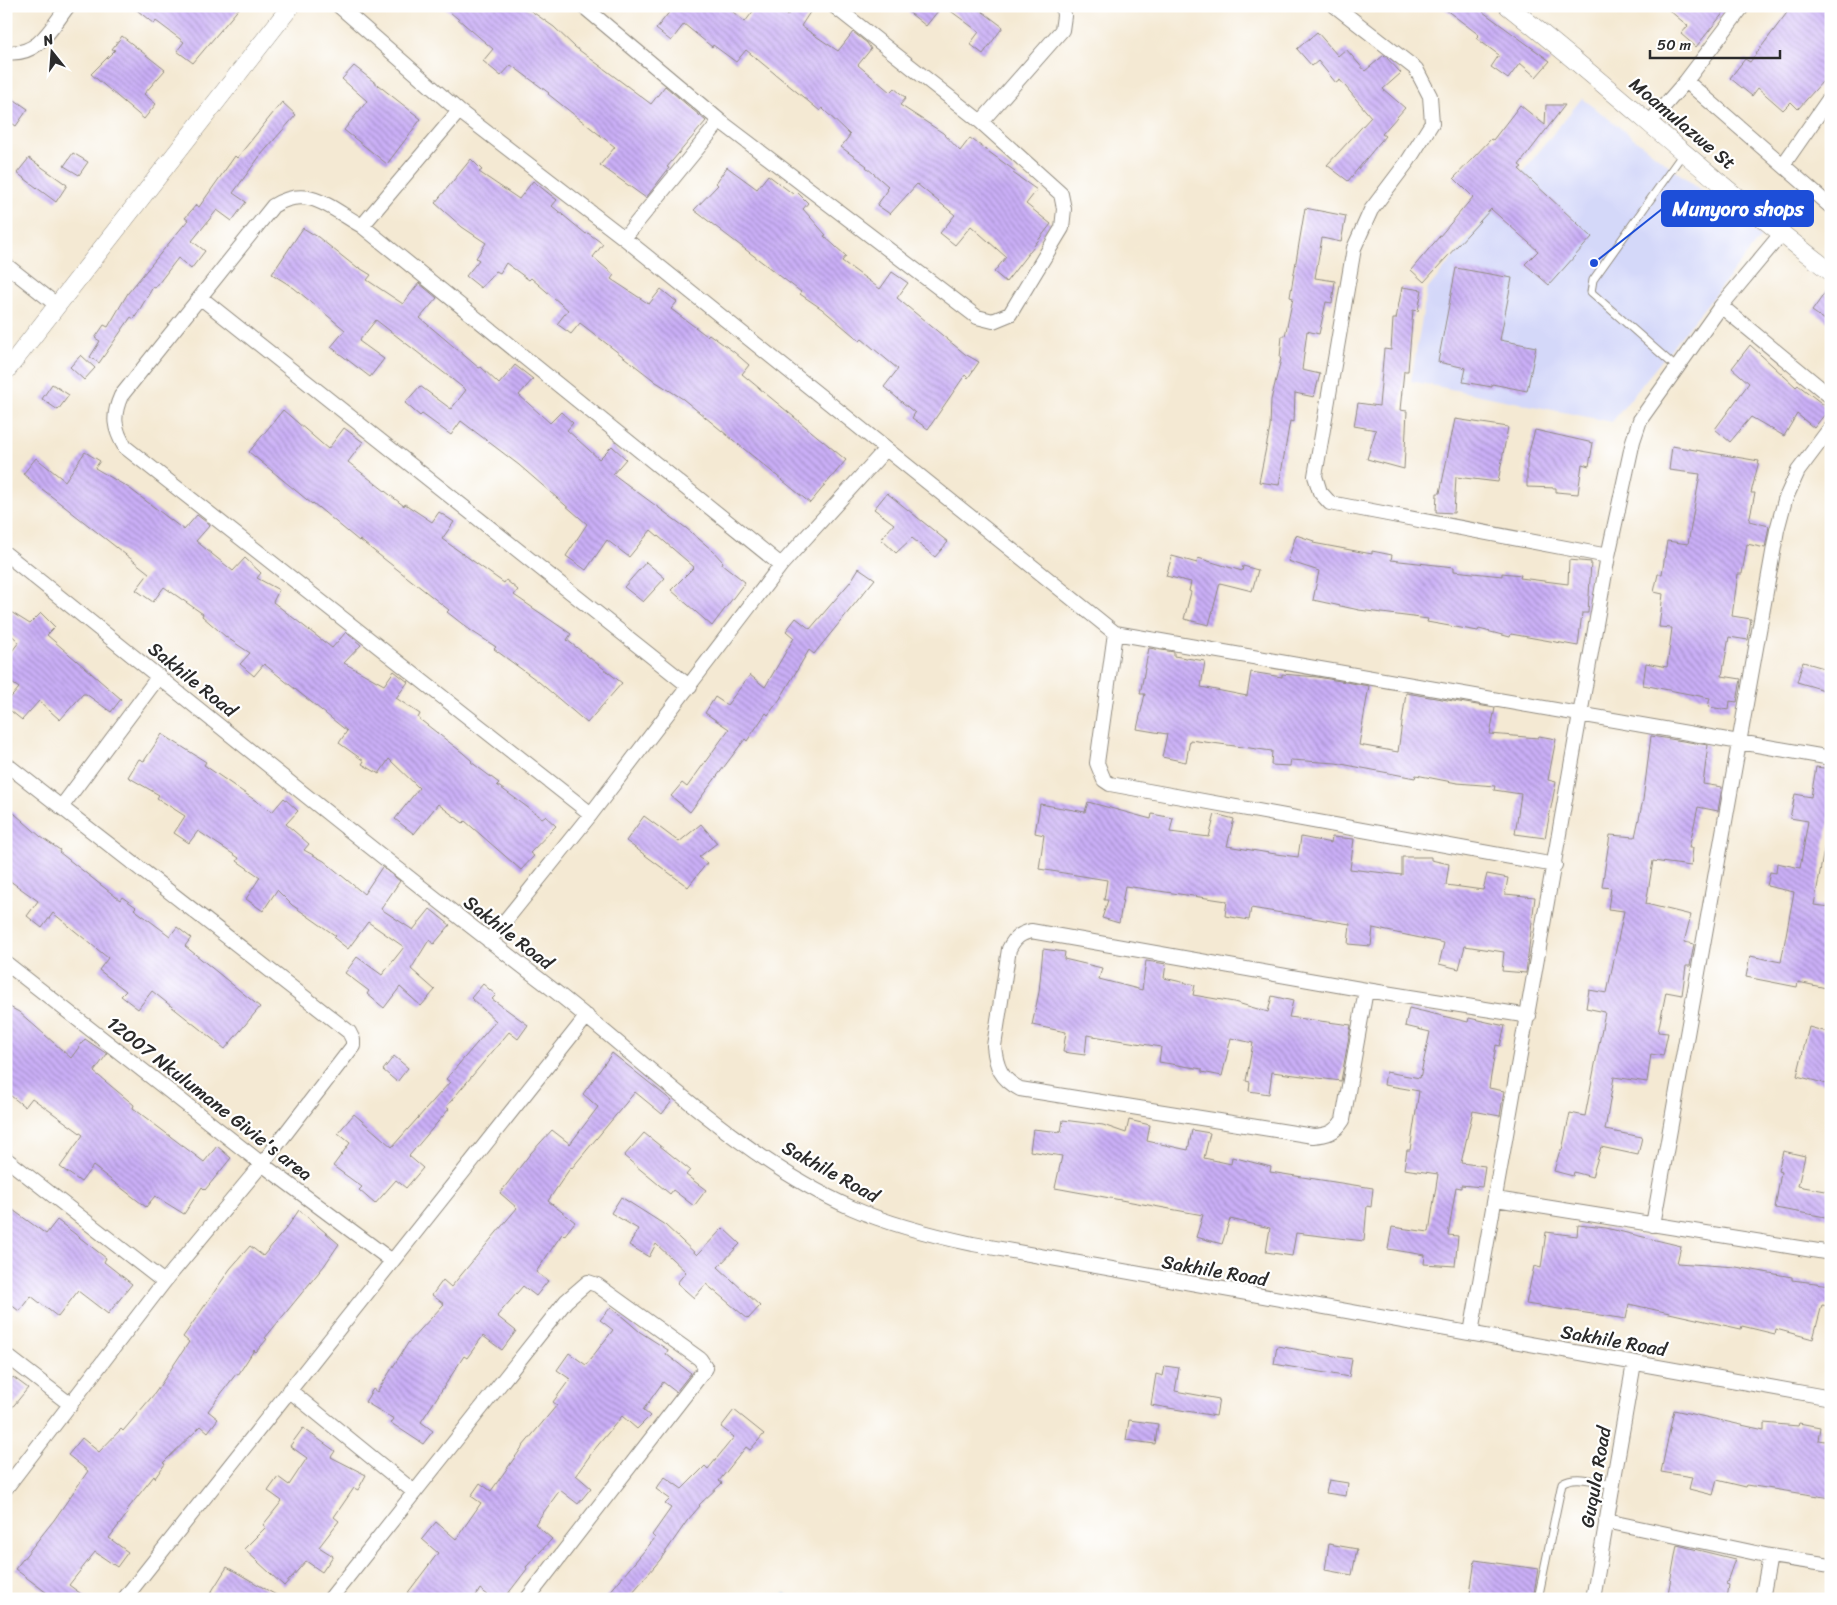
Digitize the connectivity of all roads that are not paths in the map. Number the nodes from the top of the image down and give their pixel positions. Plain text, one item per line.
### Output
1 (68, 6) edge
2 (291, 6) edge
3 (338, 6) edge
4 (583, 6) edge
5 (834, 6) edge
6 (1063, 6) edge
7 (1335, 6) edge
8 (1508, 6) edge
9 (1743, 6) edge
10 (6, 52) edge
11 (1686, 81) junction
12 (1831, 96) edge
13 (459, 110) junction
14 (720, 121) junction
15 (981, 122) junction
16 (1650, 122) junction
17 (1685, 152) junction
18 (1783, 165) junction
19 (1831, 207) edge
20 (362, 226) junction
21 (1781, 234) junction
22 (624, 238) junction
23 (6, 265) edge
24 (1831, 272) edge
25 (200, 298) junction
26 (58, 306) junction
27 (1721, 306) junction
28 (1677, 368) junction
29 (6, 371) edge
30 (1831, 397) edge
31 (1831, 427) edge
32 (886, 449) junction
33 (6, 554) edge
34 (1608, 556) junction
35 (781, 565) junction
36 (1115, 633) junction
37 (159, 676) junction
38 (690, 687) junction
39 (1582, 713) junction
40 (1740, 741) junction
41 (1831, 758) edge
42 (6, 764) edge
43 (62, 806) junction
44 (591, 814) junction
45 (1556, 865) junction
46 (489, 941) junction
47 (6, 963) edge
48 (1366, 990) junction
49 (587, 1016) junction
50 (1529, 1016) junction
51 (6, 1159) edge
52 (262, 1164) junction
53 (1496, 1199) junction
54 (1652, 1225) junction
55 (1831, 1253) edge
56 (392, 1261) junction
57 (164, 1282) junction
58 (1471, 1333) junction
59 (6, 1355) edge
60 (1634, 1363) junction
61 (289, 1390) junction
62 (1831, 1398) edge
63 (71, 1405) junction
64 (1612, 1485) junction
65 (6, 1488) edge
66 (414, 1491) junction
67 (1606, 1521) junction
68 (1770, 1556) junction
69 (1831, 1566) edge
70 (124, 1599) edge
71 (330, 1599) edge
72 (527, 1599) edge
73 (1538, 1599) edge
74 (1593, 1599) edge
75 (1762, 1599) edge

1 - 10 street
2 - 26 street
3 - 13 street
4 - 14 street
5 - 15 street
6 - 15 street
7 - 34 street
8 - 16 street, Moamulazwe St
9 - 11 street
11 - 16 street
11 - 18 street
12 - 18 street
13 - 20 street
13 - 22 street
14 - 15 street
14 - 22 street
16 - 17 street, Moamulazwe St
17 - 21 street, Moamulazwe St
17 - 28 lane
18 - 19 street
20 - 25 street
20 - 35 street
21 - 24 street, Moamulazwe St
21 - 27 street
22 - 32 street
23 - 26 street
25 - 38 street
25 - 44 street
26 - 29 street
27 - 28 street
27 - 30 street
28 - 34 street
31 - 40 street
32 - 35 street
32 - 36 street
33 - 37 street, Sakhile Road
34 - 39 street
35 - 38 street
36 - 39 street
36 - 45 street
37 - 43 street
37 - 46 street, Sakhile Road
38 - 44 street
39 - 40 street
39 - 45 street
40 - 41 street
40 - 54 street
42 - 43 street
43 - 52 street
44 - 46 street
45 - 50 street
46 - 49 street, Sakhile Road
47 - 52 street, 12007 Nkulumane Givie's area
48 - 48 street
48 - 50 street
49 - 56 street
49 - 58 street, Sakhile Road
50 - 53 street
51 - 57 street
52 - 56 street, 12007 Nkulumane Givie's area
52 - 57 street
53 - 54 street
53 - 58 street
54 - 55 street
56 - 61 street
57 - 63 street
58 - 60 street, Sakhile Road
59 - 63 street
60 - 62 street, Sakhile Road
60 - 64 street, Guqula Road
61 - 66 street
61 - 70 street
63 - 65 street
64 - 67 street, Guqula Road
64 - 73 lane
66 - 71 street
66 - 72 street
67 - 68 street
67 - 74 street, Guqula Road
68 - 69 street
68 - 75 street

